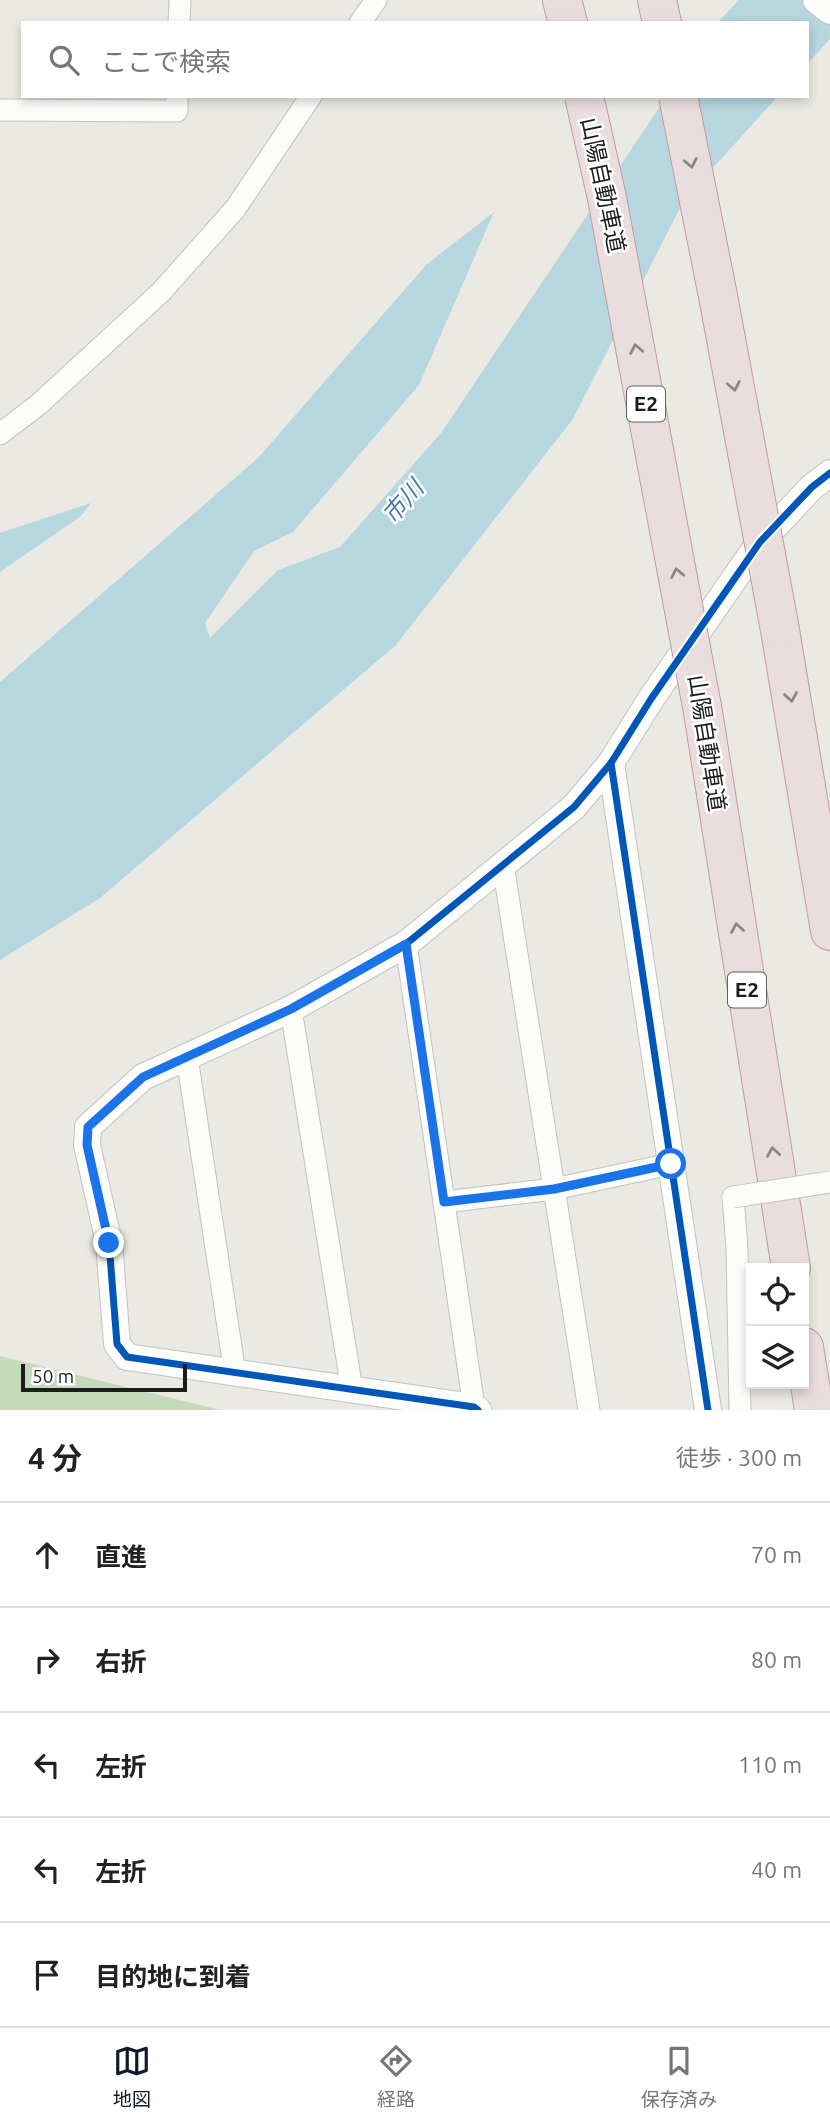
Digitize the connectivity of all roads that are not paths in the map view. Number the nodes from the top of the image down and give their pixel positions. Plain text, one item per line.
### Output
1 (180, 0) edge
2 (376, 0) edge
3 (562, 0) edge
4 (657, 0) edge
5 (816, 0) edge
6 (830, 11) edge
7 (179, 21) edge
8 (361, 21) edge
9 (567, 21) edge
10 (662, 21) edge
11 (177, 98) edge
12 (310, 98) edge
13 (584, 98) edge
14 (678, 98) edge
15 (0, 110) edge
16 (0, 434) edge
17 (830, 474) edge
18 (611, 763) junction
19 (503, 865) junction
20 (830, 931) edge
21 (406, 944) junction
22 (291, 1009) junction
23 (187, 1057) junction
24 (671, 1164) junction
25 (830, 1182) edge
26 (554, 1189) junction
27 (444, 1202) junction
28 (790, 1263) edge
29 (234, 1373) junction
30 (809, 1378) edge
31 (352, 1390) junction
32 (476, 1409) edge
33 (589, 1410) edge
34 (708, 1410) edge
35 (740, 1410) edge
36 (814, 1410) edge

1 - 7 street
2 - 8 street
3 - 9 highway
4 - 10 highway
5 - 6 street
11 - 15 street
12 - 16 street
28 -> 13 highway, 山陽自動車道 / E2, bridge
14 -> 20 highway, bridge
17 - 18 street
18 - 19 street
18 - 24 street
19 - 21 street
19 - 26 street
21 - 22 street
21 - 27 street
22 - 23 street
22 - 31 street
23 - 29 street
23 - 29 street
24 - 26 street
24 - 34 street
25 - 35 street, bridge
26 - 27 street
26 - 33 street
27 - 32 street
29 - 31 street
30 - 36 highway
31 - 32 street

